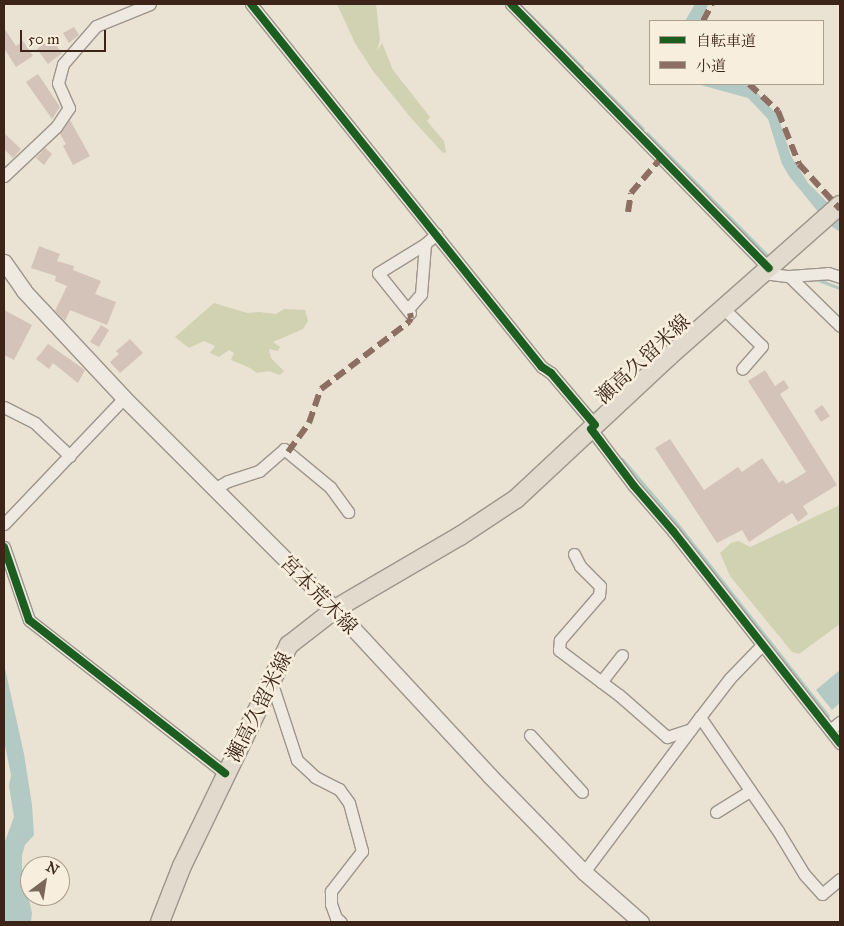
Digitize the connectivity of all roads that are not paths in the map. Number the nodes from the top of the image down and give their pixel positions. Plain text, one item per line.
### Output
1 (150, 4) edge
2 (251, 4) edge
3 (512, 4) edge
4 (4, 176) edge
5 (840, 205) edge
6 (436, 234) junction
7 (425, 244) junction
8 (4, 262) edge
9 (766, 270) junction
10 (789, 276) junction
11 (840, 277) edge
12 (723, 308) junction
13 (840, 326) edge
14 (742, 369) dead end
15 (124, 398) junction
16 (4, 407) edge
17 (593, 427) junction
18 (70, 456) junction
19 (214, 488) junction
20 (348, 512) dead end
21 (4, 524) edge
22 (4, 546) edge
23 (574, 554) dead end
24 (335, 609) junction
25 (762, 645) junction
26 (622, 655) dead end
27 (271, 680) junction
28 (601, 682) junction
29 (700, 718) junction
30 (840, 722) edge
31 (691, 729) junction
32 (830, 730) junction
33 (530, 735) dead end
34 (840, 743) edge
35 (226, 773) junction
36 (750, 791) junction
37 (582, 792) dead end
38 (716, 812) dead end
39 (584, 872) junction
40 (840, 879) edge
41 (160, 922) edge
42 (341, 922) edge
43 (641, 922) edge

1 - 4 street
2 - 6 street
3 - 9 street
5 - 9 main road, 瀬高久留米線
6 - 7 street
6 - 17 street
7 - 7 street
8 - 15 main road, 宮本荒木線
9 - 10 street
9 - 12 main road, 瀬高久留米線
10 - 11 street
10 - 13 street
12 - 14 street
12 - 17 main road, 瀬高久留米線
15 - 18 street
15 - 19 main road, 宮本荒木線
16 - 18 street
17 - 24 main road, 瀬高久留米線
17 - 25 street
18 - 21 street
19 - 20 street
19 - 24 main road, 宮本荒木線
22 - 35 street
23 - 28 street
24 - 27 main road, 瀬高久留米線
24 - 39 main road, 宮本荒木線
25 - 29 street
25 - 32 street
26 - 28 street
27 - 35 main road, 瀬高久留米線
27 - 42 street
28 - 31 street
29 - 31 street
29 - 36 street
30 - 32 street
31 - 39 street
32 - 34 street
33 - 37 street
35 - 41 main road, 瀬高久留米線
36 - 38 street
36 - 40 street
39 - 43 main road, 宮本荒木線

